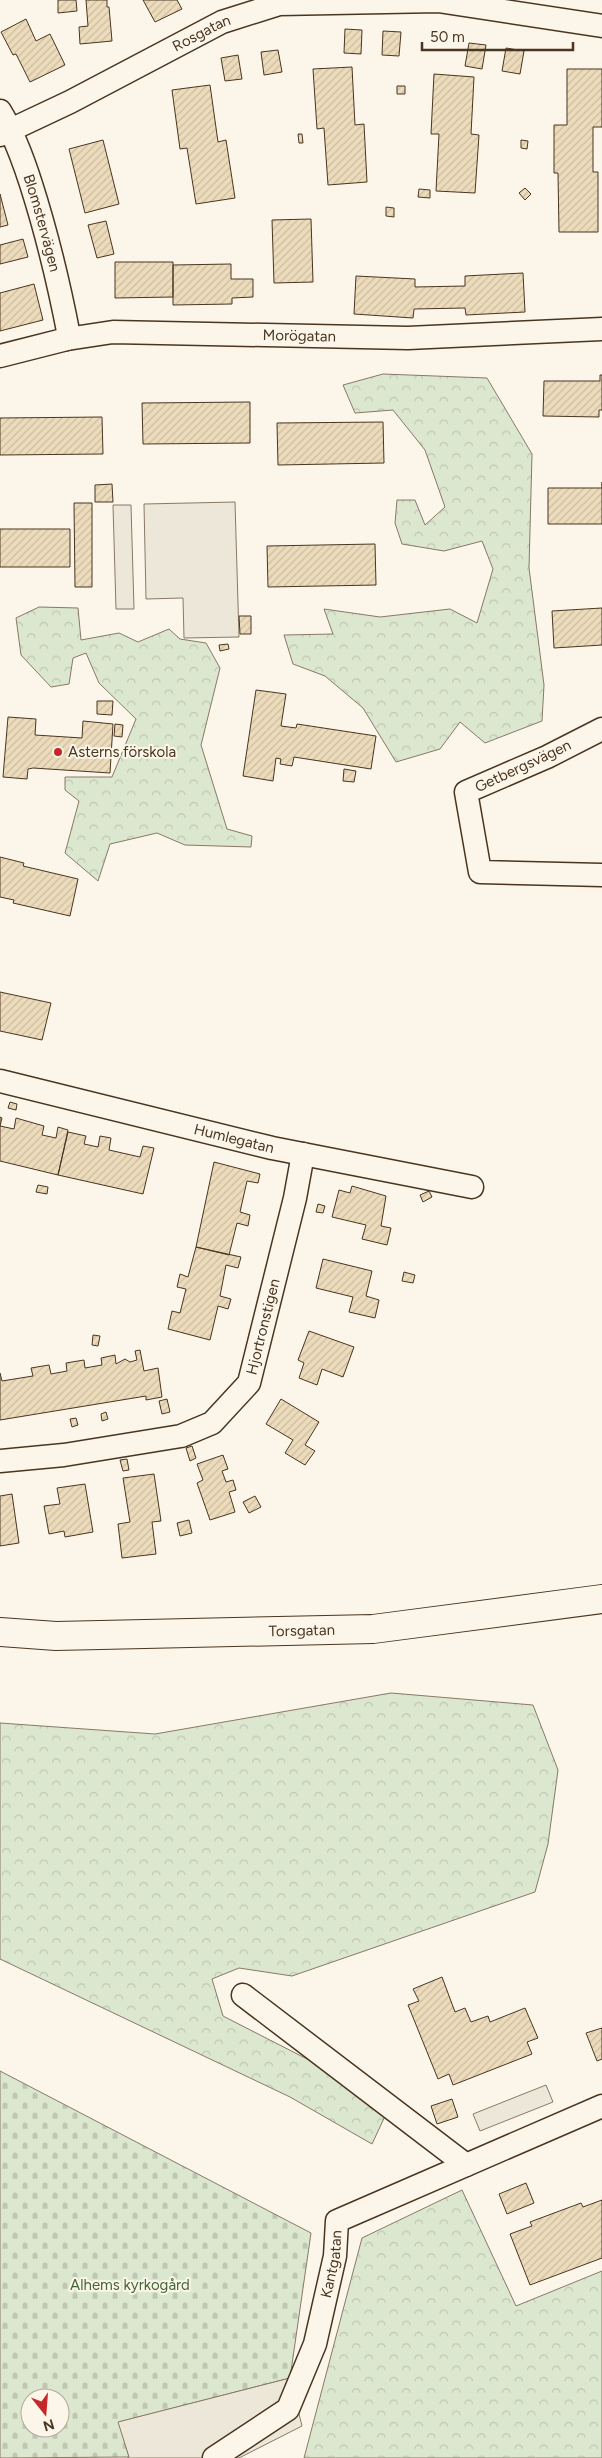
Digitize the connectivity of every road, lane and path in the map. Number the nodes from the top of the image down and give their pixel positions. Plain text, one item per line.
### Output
1 (602, 26) edge
2 (0, 111) edge
3 (6, 133) edge
4 (602, 329) edge
5 (67, 339) junction
6 (0, 356) edge
7 (602, 729) edge
8 (602, 875) edge
9 (0, 1080) edge
10 (303, 1154) junction
11 (472, 1187) dead end
12 (0, 1461) edge
13 (602, 1599) edge
14 (0, 1632) edge
15 (244, 1995) dead end
16 (602, 2106) edge
17 (466, 2165) junction
18 (214, 2458) edge

1 - 3 street, Rosgatan
2 - 3 street, Blomstervägen
3 - 5 street, Blomstervägen
4 - 5 street, Morögatan
5 - 6 street, Morögatan
7 - 8 street, Getbergsvägen
9 - 10 street, Humlegatan
10 - 11 street, Humlegatan
10 - 12 street, Hjortronstigen
13 - 14 main road, Torsgatan
15 - 17 street
16 - 17 street, Kantgatan
17 - 18 street, Kantgatan

